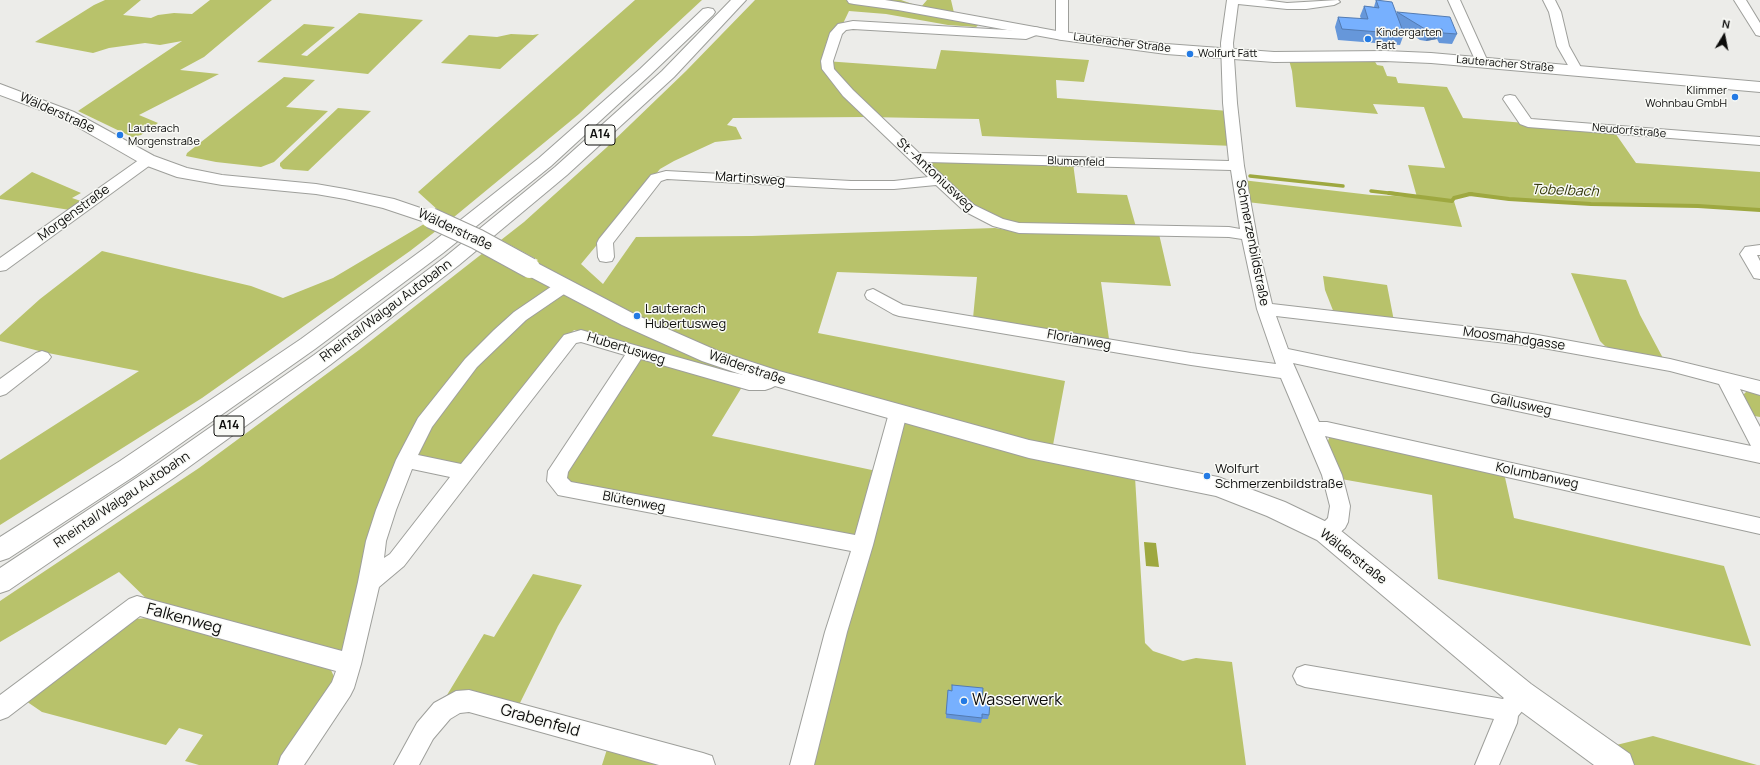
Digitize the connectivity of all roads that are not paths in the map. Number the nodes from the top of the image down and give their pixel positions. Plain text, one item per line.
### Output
1 (720, 0) edge
2 (739, 0) edge
3 (854, 0) edge
4 (1062, 0) edge
5 (1233, 0) edge
6 (1454, 0) edge
7 (1549, 0) edge
8 (1740, 0) edge
9 (1334, 2) dead end
10 (1035, 31) junction
11 (1760, 32) edge
12 (836, 33) joint
13 (1062, 36) junction
14 (1227, 54) junction
15 (1482, 62) junction
16 (1577, 71) junction
17 (1760, 88) edge
18 (0, 89) edge
19 (1510, 98) dead end
20 (1760, 141) edge
21 (915, 157) junction
22 (148, 160) junction
23 (1237, 166) junction
24 (940, 180) junction
25 (1250, 235) junction
26 (1760, 250) edge
27 (606, 257) dead end
28 (0, 266) edge
29 (1760, 274) edge
30 (564, 286) junction
31 (873, 295) dead end
32 (1265, 309) junction
33 (636, 353) junction
34 (1282, 354) junction
35 (42, 356) dead end
36 (1288, 372) junction
37 (775, 378) junction
38 (1725, 379) junction
39 (1760, 388) edge
40 (0, 389) edge
41 (898, 413) junction
42 (1313, 429) junction
43 (1760, 445) edge
44 (1760, 455) edge
45 (406, 460) junction
46 (464, 472) junction
47 (1760, 526) edge
48 (1326, 533) junction
49 (863, 545) junction
50 (0, 550) edge
51 (0, 582) edge
52 (369, 582) junction
53 (350, 664) junction
54 (1305, 676) dead end
55 (1514, 703) junction
56 (0, 709) edge
57 (290, 765) edge
58 (406, 765) edge
59 (703, 765) edge
60 (802, 765) edge
61 (1487, 765) edge
62 (1619, 765) edge

1 - 50 main road, Rheintal/Walgau Autobahn / A14
2 - 51 main road, Rheintal/Walgau Autobahn / A14
3 - 10 main road, Lauteracher Straße
4 - 13 street
5 - 9 street
5 - 14 street, Schmerzenbildstraße
6 - 15 street
7 - 16 street
8 - 11 street
10 - 12 street, Lauteracher Straße
10 - 13 main road, Lauteracher Straße
12 - 21 street, St.-Antoniusweg
13 - 14 main road, Lauteracher Straße
14 - 15 main road, Lauteracher Straße
14 - 23 street, Schmerzenbildstraße
15 - 16 main road, Lauteracher Straße
16 - 17 main road, Lauteracher Straße
18 - 22 main road, Wälderstraße
19 - 20 street, Neudorfstraße
21 - 23 street, Blumenfeld
21 - 24 street, St.-Antoniusweg
22 - 28 street, Morgenstraße
22 - 30 main road, Wälderstraße, bridge
23 - 25 street, Schmerzenbildstraße
24 - 25 street, St.-Antoniusweg
24 - 27 street, Martinsweg
25 - 32 street, Schmerzenbildstraße
26 - 29 street
30 - 37 main road, Wälderstraße
30 - 45 street
31 - 36 street, Florianweg
32 - 34 street, Schmerzenbildstraße
32 - 38 street, Moosmahdgasse
33 - 37 street, Hubertusweg
33 - 46 street, Hubertusweg
33 - 49 street, Blütenweg
34 - 36 street, Schmerzenbildstraße
34 - 44 street, Gallusweg
35 - 40 street
36 - 42 street, Schmerzenbildstraße
37 - 41 main road, Wälderstraße
38 - 39 street, Moosmahdgasse
38 - 43 street
41 - 48 main road, Wälderstraße
41 - 49 street
42 - 47 street, Kolumbanweg
42 - 48 street, Schmerzenbildstraße
45 - 46 street
45 - 52 street
46 - 52 street, Hubertusweg
48 - 55 main road, Wälderstraße
49 - 60 street
52 - 53 street
53 - 56 street, Falkenweg
53 - 57 street
54 - 55 street, Wälderstraße
55 - 61 street
55 - 62 main road, Wälderstraße
58 - 59 street, Grabenfeld

